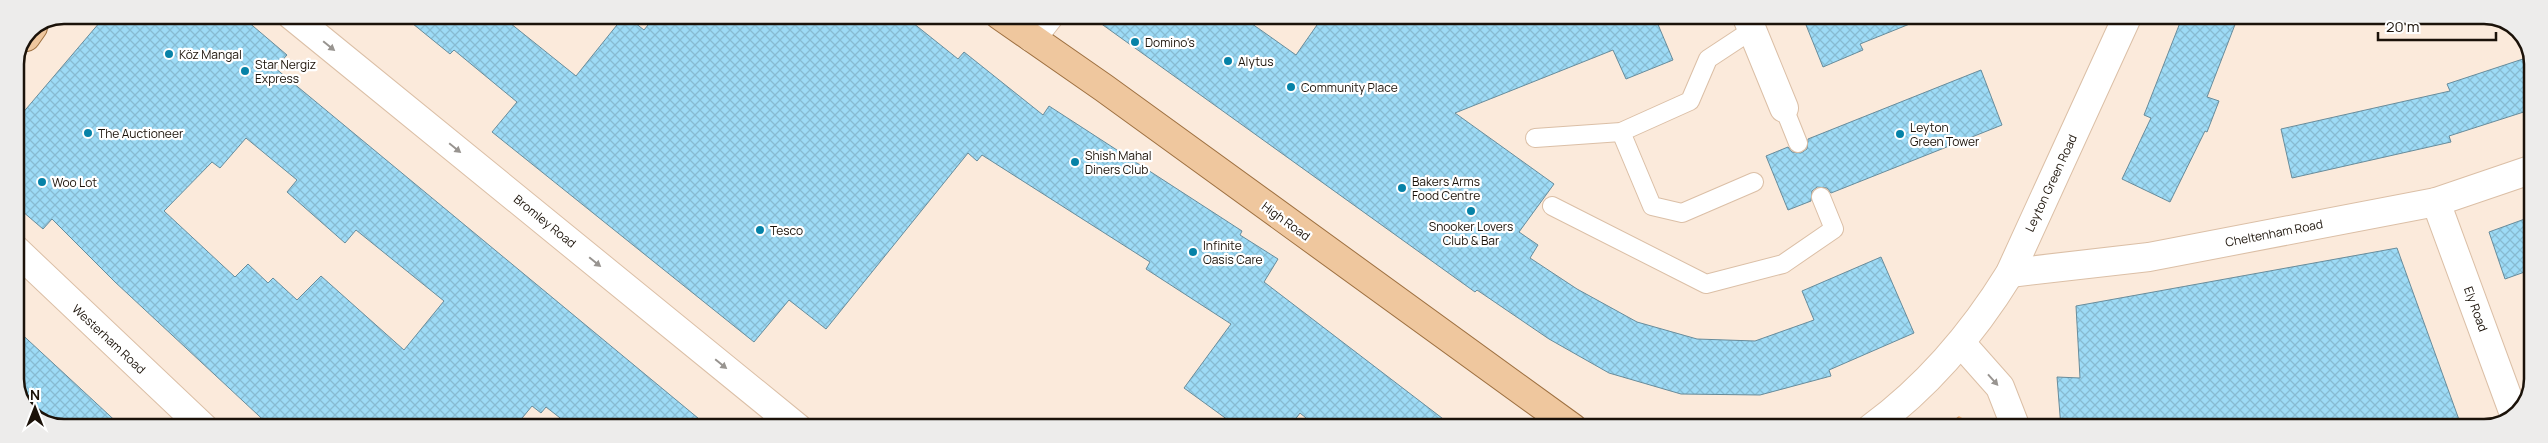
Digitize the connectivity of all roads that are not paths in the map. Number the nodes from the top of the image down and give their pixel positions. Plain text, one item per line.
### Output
1 (302, 24) edge
2 (1012, 24) edge
3 (1043, 24) edge
4 (1748, 24) edge
5 (1749, 24) edge
6 (2124, 24) edge
7 (1032, 38) junction
8 (1784, 108) joint
9 (1621, 132) junction
10 (1535, 138) dead end
11 (1798, 143) dead end
12 (2524, 172) edge
13 (1754, 182) dead end
14 (1821, 197) dead end
15 (2436, 202) junction
16 (1552, 206) dead end
17 (24, 258) edge
18 (2010, 273) junction
19 (1961, 343) junction
20 (2512, 408) edge
21 (194, 419) edge
22 (787, 419) edge
23 (1561, 419) edge
24 (1883, 419) edge
25 (2012, 419) edge

1 -> 22 street, Bromley Road
2 - 7 main road, High Road
3 - 7 street
4 - 9 lane
5 - 8 street
6 - 18 street, Leyton Green Road
7 - 23 main road, High Road
8 - 11 lane
9 - 10 lane
9 - 13 lane
12 - 15 street, Cheltenham Road
14 - 16 lane
15 - 18 street, Cheltenham Road
15 - 20 street, Ely Road
17 - 21 street, Westerham Road
18 - 19 street, Leyton Green Road
19 - 24 street, Leyton Green Road
19 -> 25 street

